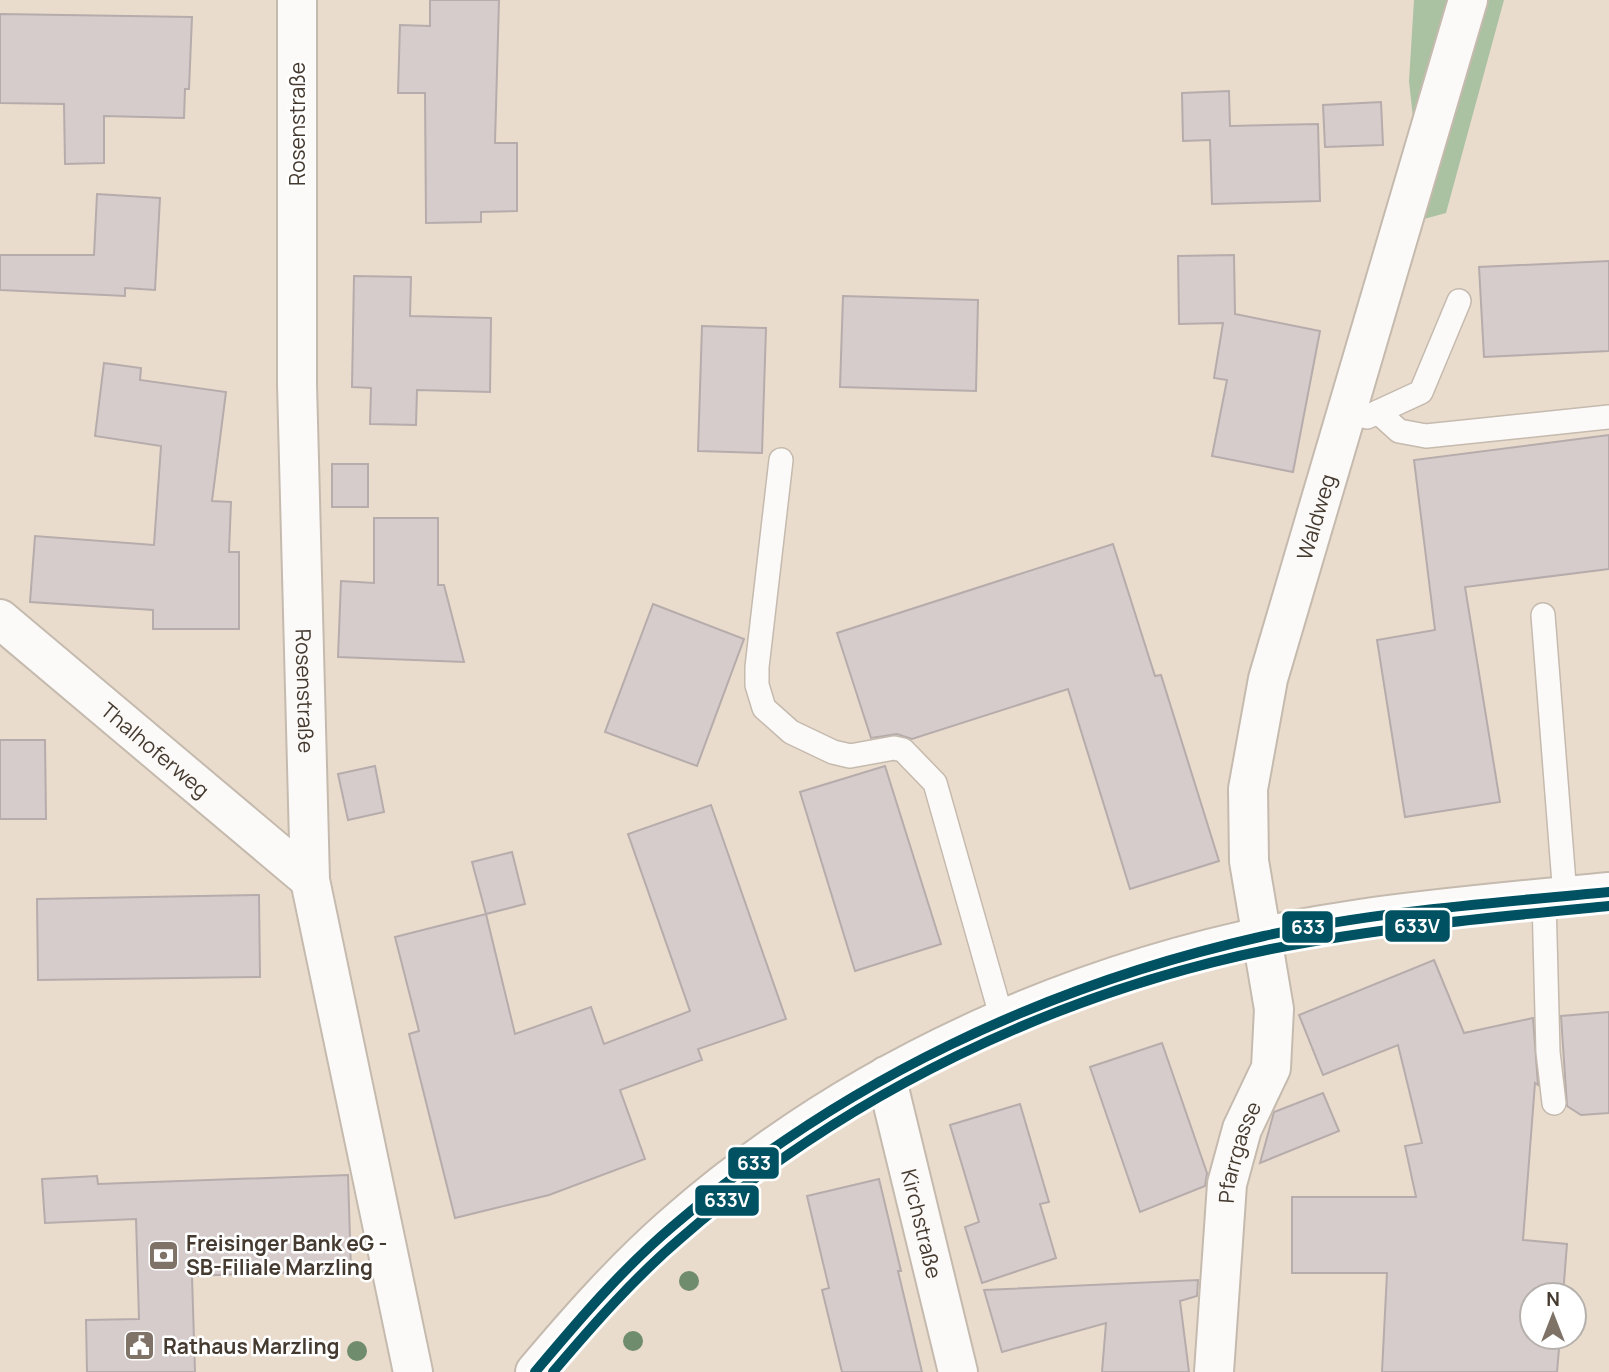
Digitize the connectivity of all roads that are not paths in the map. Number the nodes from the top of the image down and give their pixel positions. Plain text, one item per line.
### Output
1 (297, 0) edge
2 (1468, 0) edge
3 (1459, 301) dead end
4 (1609, 417) edge
5 (1361, 419) junction
6 (781, 460) dead end
7 (1543, 615) dead end
8 (0, 619) edge
9 (310, 880) junction
10 (1609, 892) edge
11 (1555, 898) junction
12 (1262, 937) junction
13 (1002, 1019) junction
14 (886, 1076) junction
15 (1554, 1103) dead end
16 (413, 1372) edge
17 (535, 1372) edge
18 (958, 1372) edge
19 (1214, 1372) edge

1 - 9 street, Rosenstraße
2 - 5 street, Waldweg
3 - 5 lane
4 - 5 lane
5 - 12 street, Waldweg
6 - 13 lane
7 - 11 lane
8 - 9 street, Thalhoferweg
9 - 16 street, Rosenstraße
10 - 11 street
11 - 12 street
11 - 15 lane
12 - 13 street
12 - 19 street, Pfarrgasse
13 - 14 street
14 - 17 street
14 - 18 street, Kirchstraße

